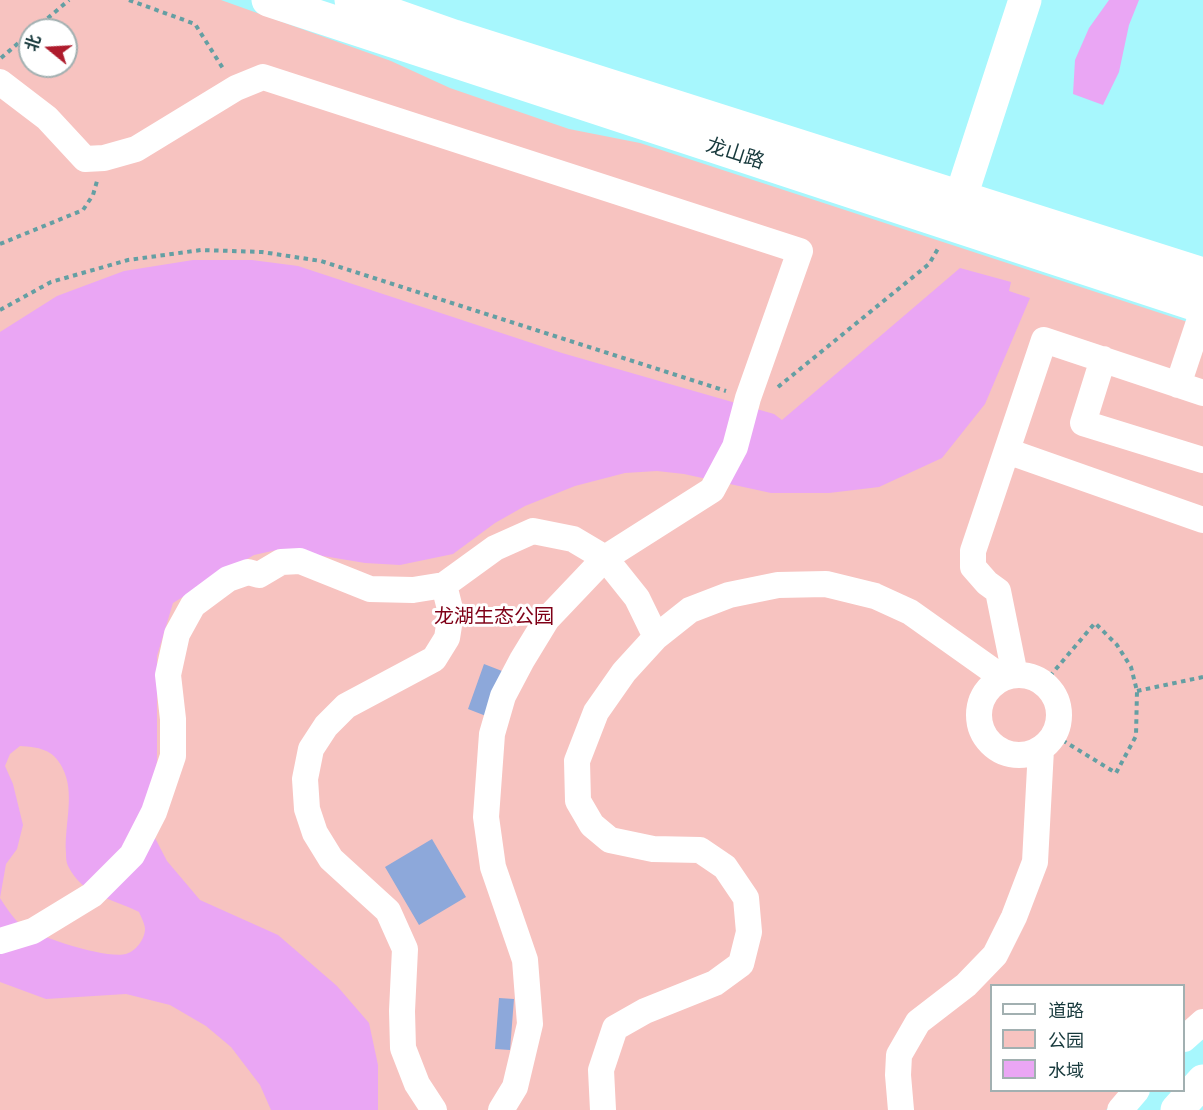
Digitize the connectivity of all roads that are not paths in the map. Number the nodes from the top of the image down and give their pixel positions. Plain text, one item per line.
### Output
1 (268, 0) edge
2 (351, 0) edge
3 (1025, 0) edge
4 (0, 82) edge
5 (956, 211) junction
6 (1203, 274) edge
7 (1203, 308) edge
8 (1103, 359) junction
9 (1178, 385) junction
10 (1203, 393) edge
11 (1007, 452) junction
12 (1203, 460) edge
13 (1203, 520) edge
14 (605, 558) junction
15 (444, 585) junction
16 (656, 637) junction
17 (1009, 677) junction
18 (1047, 742) junction
19 (0, 941) edge
20 (1203, 1022) edge
21 (1185, 1038) edge
22 (1203, 1080) edge
23 (1135, 1092) edge
24 (434, 1110) edge
25 (501, 1110) edge
26 (603, 1110) edge
27 (901, 1110) edge
28 (1120, 1110) edge
29 (1177, 1110) edge

1 - 5 street, 龙山路
2 - 5 street, 龙山路
3 - 5 street
4 - 14 street
5 - 6 street, 龙山路
5 - 7 street, 龙山路
7 - 9 street
8 - 9 street
8 - 11 street
8 - 12 street
9 - 10 street
11 - 13 street
11 - 17 street
14 - 15 street
14 - 16 street
14 - 25 street
15 - 19 street
15 - 24 street
16 - 17 street
16 - 26 street
17 - 18 street
17 - 18 street
18 - 27 street
20 - 21 street
22 - 29 street
23 - 28 street

